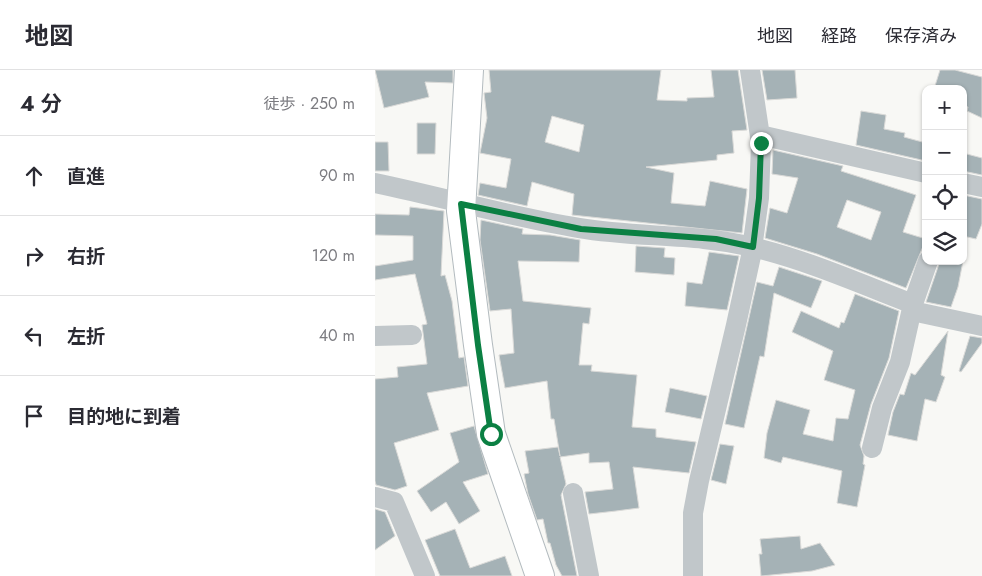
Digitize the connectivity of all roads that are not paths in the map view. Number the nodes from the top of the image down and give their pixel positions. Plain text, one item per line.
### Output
1 (469, 70) edge
2 (750, 70) edge
3 (760, 134) junction
4 (922, 172) edge
5 (375, 183) edge
6 (967, 184) edge
7 (982, 187) edge
8 (461, 204) junction
9 (753, 247) junction
10 (927, 265) edge
11 (913, 308) junction
12 (982, 326) edge
13 (412, 335) dead end
14 (375, 336) edge
15 (872, 448) dead end
16 (573, 494) dead end
17 (375, 497) edge
18 (425, 576) edge
19 (540, 576) edge
20 (589, 576) edge
21 (693, 576) edge

1 - 8 street
2 - 3 street
3 - 4 street
3 - 9 street
5 - 8 street
6 - 7 street
8 - 9 street
8 - 19 street
9 - 11 street
9 - 21 street
10 - 11 street
11 - 12 street
11 - 15 street
13 - 14 street
16 - 20 street
17 - 18 street

